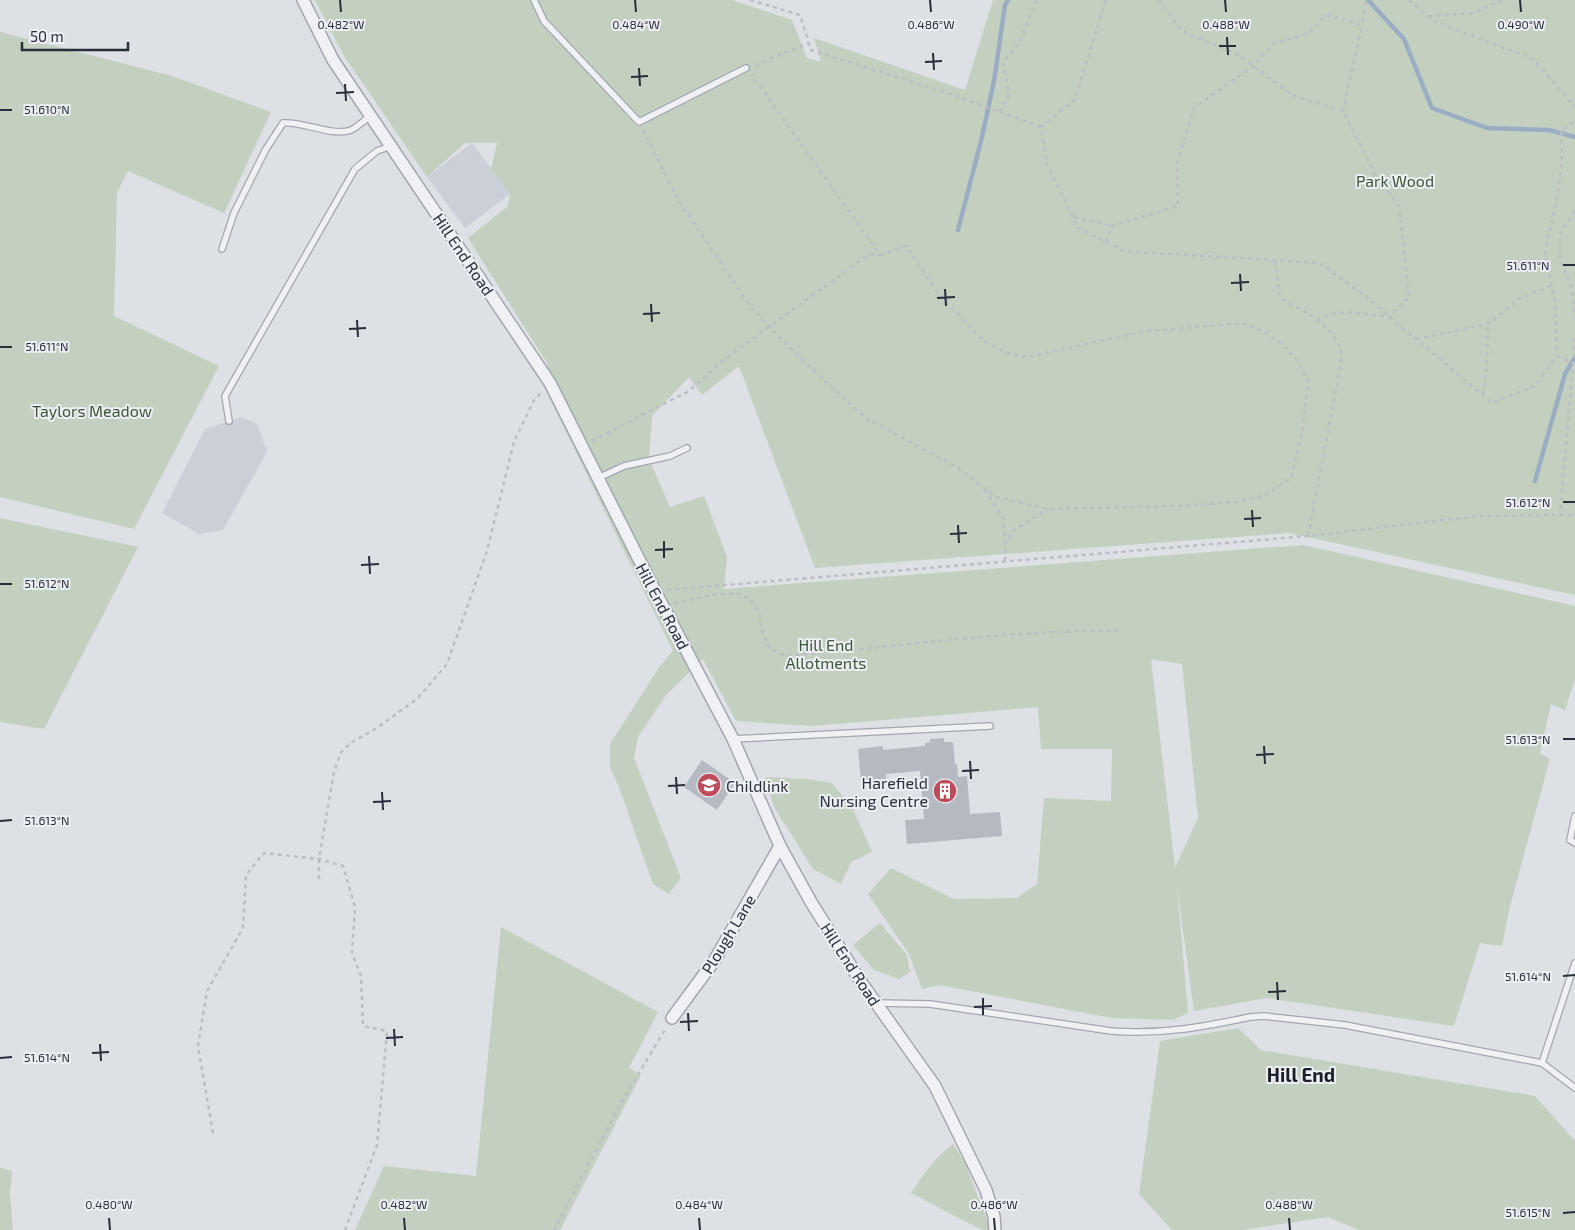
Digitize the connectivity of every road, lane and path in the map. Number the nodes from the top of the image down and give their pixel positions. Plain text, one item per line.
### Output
1 (302, 0) edge
2 (534, 0) edge
3 (750, 0) edge
4 (1036, 0) edge
5 (1106, 0) edge
6 (1159, 0) edge
7 (1366, 0) edge
8 (1409, 0) edge
9 (1502, 0) edge
10 (1429, 16) junction
11 (1362, 26) junction
12 (809, 43) junction
13 (1253, 66) junction
14 (746, 68) junction
15 (1575, 107) edge
16 (1343, 111) junction
17 (1000, 112) junction
18 (371, 116) junction
19 (1575, 121) edge
20 (639, 122) junction
21 (1041, 127) junction
22 (391, 146) junction
23 (1575, 211) edge
24 (1073, 217) junction
25 (1112, 226) junction
26 (1106, 242) junction
27 (222, 249) dead end
28 (880, 255) junction
29 (1275, 260) junction
30 (1552, 285) junction
31 (1389, 317) junction
32 (1317, 319) junction
33 (1575, 319) edge
34 (1488, 324) junction
35 (770, 327) junction
36 (1575, 338) edge
37 (1416, 339) junction
38 (1556, 356) junction
39 (1573, 363) junction
40 (550, 383) junction
41 (1483, 395) junction
42 (229, 421) dead end
43 (582, 446) junction
44 (687, 448) dead end
45 (598, 478) junction
46 (984, 488) junction
47 (1049, 508) junction
48 (1575, 515) edge
49 (1560, 517) junction
50 (1308, 536) junction
51 (1005, 544) junction
52 (1005, 561) junction
53 (655, 591) junction
54 (663, 605) junction
55 (1118, 631) dead end
56 (990, 726) dead end
57 (732, 739) junction
58 (1575, 816) edge
59 (1575, 843) edge
60 (780, 846) junction
61 (319, 859) junction
62 (319, 879) dead end
63 (1575, 963) edge
64 (876, 1003) junction
65 (672, 1018) joint
66 (1542, 1062) junction
67 (1575, 1088) edge
68 (212, 1133) dead end
69 (995, 1228) edge
70 (344, 1230) edge
71 (554, 1230) edge

1 - 18 street, Hill End Road
2 - 20 lane
3 - 12 path
4 - 17 path
5 - 21 path
6 - 13 path
7 - 11 path
8 - 10 path
9 - 10 path
10 - 15 path
11 - 13 path
11 - 16 path
12 - 14 path
12 - 17 path
13 - 16 path
13 - 25 path
14 - 20 lane
14 - 28 path
16 - 31 path
17 - 21 path
18 - 22 street, Hill End Road
18 - 27 lane
19 - 30 path
20 - 35 path
21 - 24 path
22 - 40 street, Hill End Road
22 - 42 lane
23 - 33 path
24 - 25 path
24 - 26 path
25 - 26 path
26 - 29 path
28 - 35 path
28 - 47 path
29 - 31 path
29 - 32 path
30 - 34 path
30 - 38 path
31 - 32 path
31 - 37 path
32 - 50 path
34 - 37 path
34 - 41 path
35 - 43 path
35 - 46 path
36 - 39 path
37 - 41 path
38 - 39 path
38 - 41 path
39 - 49 path
40 - 43 street, Hill End Road
40 - 61 path
43 - 45 street, Hill End Road
44 - 45 lane
45 - 53 street, Hill End Road
46 - 47 path
46 - 51 path
47 - 51 path
48 - 49 path
49 - 50 path
50 - 52 path
51 - 52 path
52 - 53 path
53 - 54 street, Hill End Road
54 - 55 path
54 - 57 street, Hill End Road
56 - 57 lane
57 - 60 street, Hill End Road
58 - 59 lane
60 - 64 street, Hill End Road
60 - 65 street, Plough Lane
61 - 62 path
61 - 68 path
61 - 70 path
63 - 66 lane
64 - 66 lane
64 - 69 street, Hill End Road
65 - 71 path
66 - 67 lane

